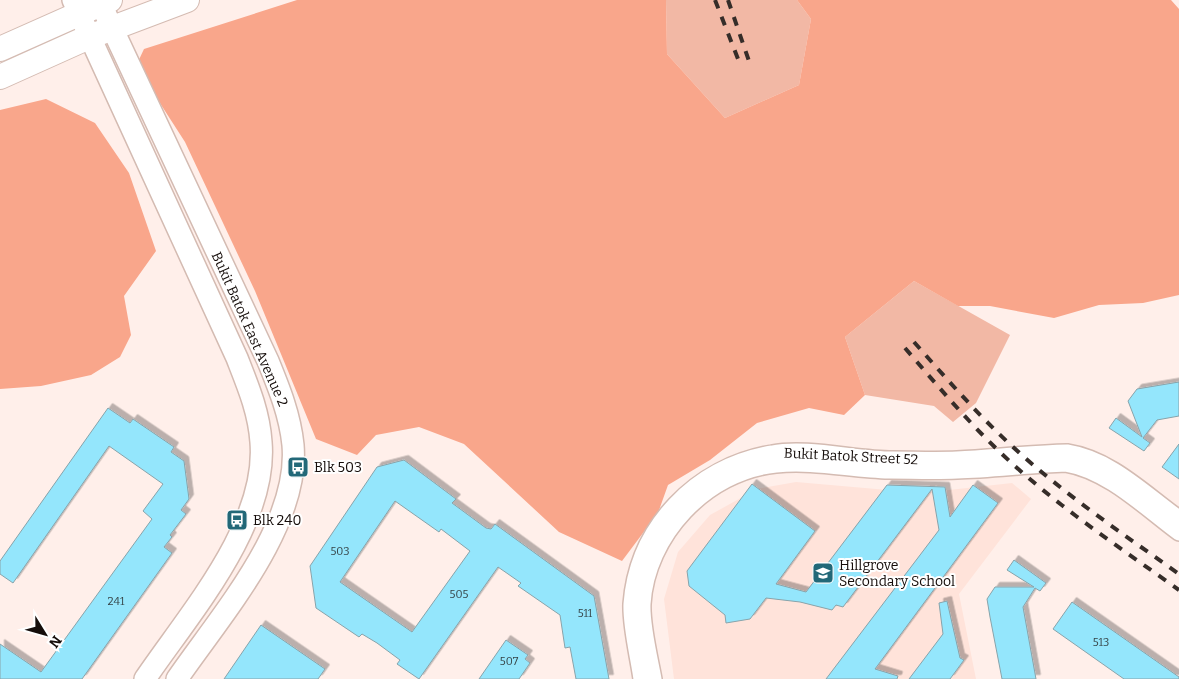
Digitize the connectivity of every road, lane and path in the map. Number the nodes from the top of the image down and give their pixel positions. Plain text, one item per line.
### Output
1 (187, 0) edge
2 (104, 1) edge
3 (76, 7) edge
4 (112, 27) junction
5 (89, 37) junction
6 (0, 49) edge
7 (0, 77) edge
8 (1179, 518) edge
9 (1179, 533) edge
10 (145, 679) edge
11 (177, 679) edge
12 (641, 679) edge
13 (654, 679) edge

1 - 4 main road
2 - 3 main road
2 - 4 street, Bukit Batok East Avenue 2
3 - 5 street, Bukit Batok East Avenue 2
3 - 6 main road
4 - 5 main road
4 - 11 street, Bukit Batok East Avenue 2
5 - 7 main road
5 - 10 street, Bukit Batok East Avenue 2
8 - 12 street, Bukit Batok Street 52
9 - 13 street, Bukit Batok Street 52

